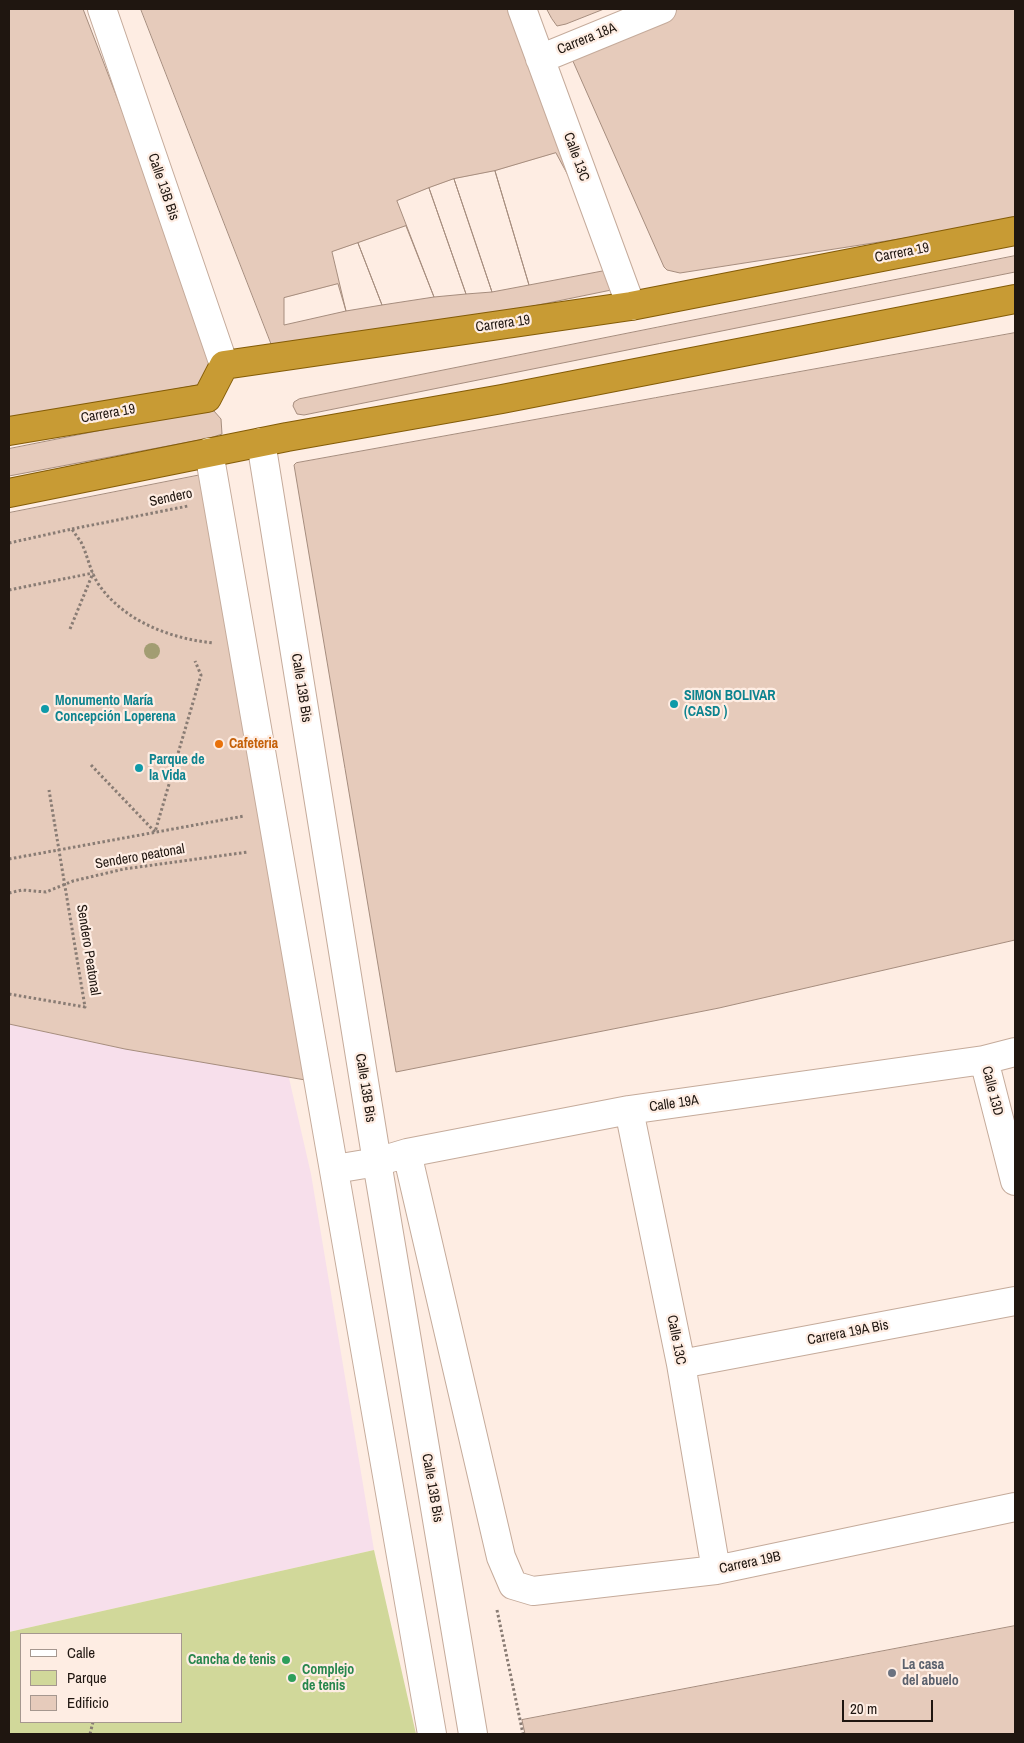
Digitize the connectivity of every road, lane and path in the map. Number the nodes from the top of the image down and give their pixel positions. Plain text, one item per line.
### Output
1 (102, 9) edge
2 (522, 9) edge
3 (662, 9) edge
4 (540, 59) junction
5 (1015, 231) edge
6 (1015, 299) edge
7 (631, 306) junction
8 (224, 365) junction
9 (9, 431) edge
10 (261, 442) junction
11 (209, 452) junction
12 (9, 493) edge
13 (195, 504) dead end
14 (72, 530) junction
15 (9, 543) edge
16 (93, 573) junction
17 (9, 590) edge
18 (70, 629) dead end
19 (219, 644) dead end
20 (195, 661) dead end
21 (91, 765) dead end
22 (49, 790) dead end
23 (246, 815) dead end
24 (155, 832) junction
25 (278, 848) junction
26 (60, 850) junction
27 (9, 859) edge
28 (66, 885) junction
29 (9, 893) edge
30 (9, 994) edge
31 (1015, 1052) edge
32 (984, 1060) junction
33 (629, 1110) junction
34 (407, 1153) junction
35 (377, 1162) junction
36 (335, 1169) junction
37 (1015, 1181) edge
38 (1015, 1301) edge
39 (681, 1364) junction
40 (1015, 1507) edge
41 (716, 1570) junction
42 (432, 1734) edge
43 (473, 1734) edge

1 - 8 street, Calle 13B Bis
2 - 4 street, Calle 13C
3 - 4 street, Carrera 18A
4 - 7 street, Calle 13C
5 - 7 highway, Carrera 19
6 - 10 highway
7 - 8 highway, Carrera 19
8 - 9 highway, Carrera 19
10 - 11 highway
10 - 35 street, Calle 13B Bis
11 - 12 highway
11 - 25 street
13 - 14 path, Sendero
14 - 15 path
14 - 16 path
16 - 17 path
16 - 18 path
16 - 19 path
20 - 24 path
21 - 24 path
22 - 26 path
23 - 24 path
24 - 26 path
25 - 28 path, Sendero peatonal
25 - 36 street
26 - 27 path
26 - 28 path, Sendero Peatonal
28 - 29 path, Sendero peatonal
28 - 30 path, Sendero Peatonal
31 - 32 street, Calle 19A
32 - 33 street, Calle 19A
32 - 37 street, Calle 13D
33 - 34 street, Calle 19A
33 - 39 street, Calle 13C
34 - 35 street, Calle 19A
34 - 41 street, Carrera 19B
35 - 36 street, Calle 19A
35 - 43 street, Calle 13B Bis
36 - 42 street
38 - 39 street, Carrera 19A Bis
39 - 41 street, Calle 13C
40 - 41 street, Carrera 19B

